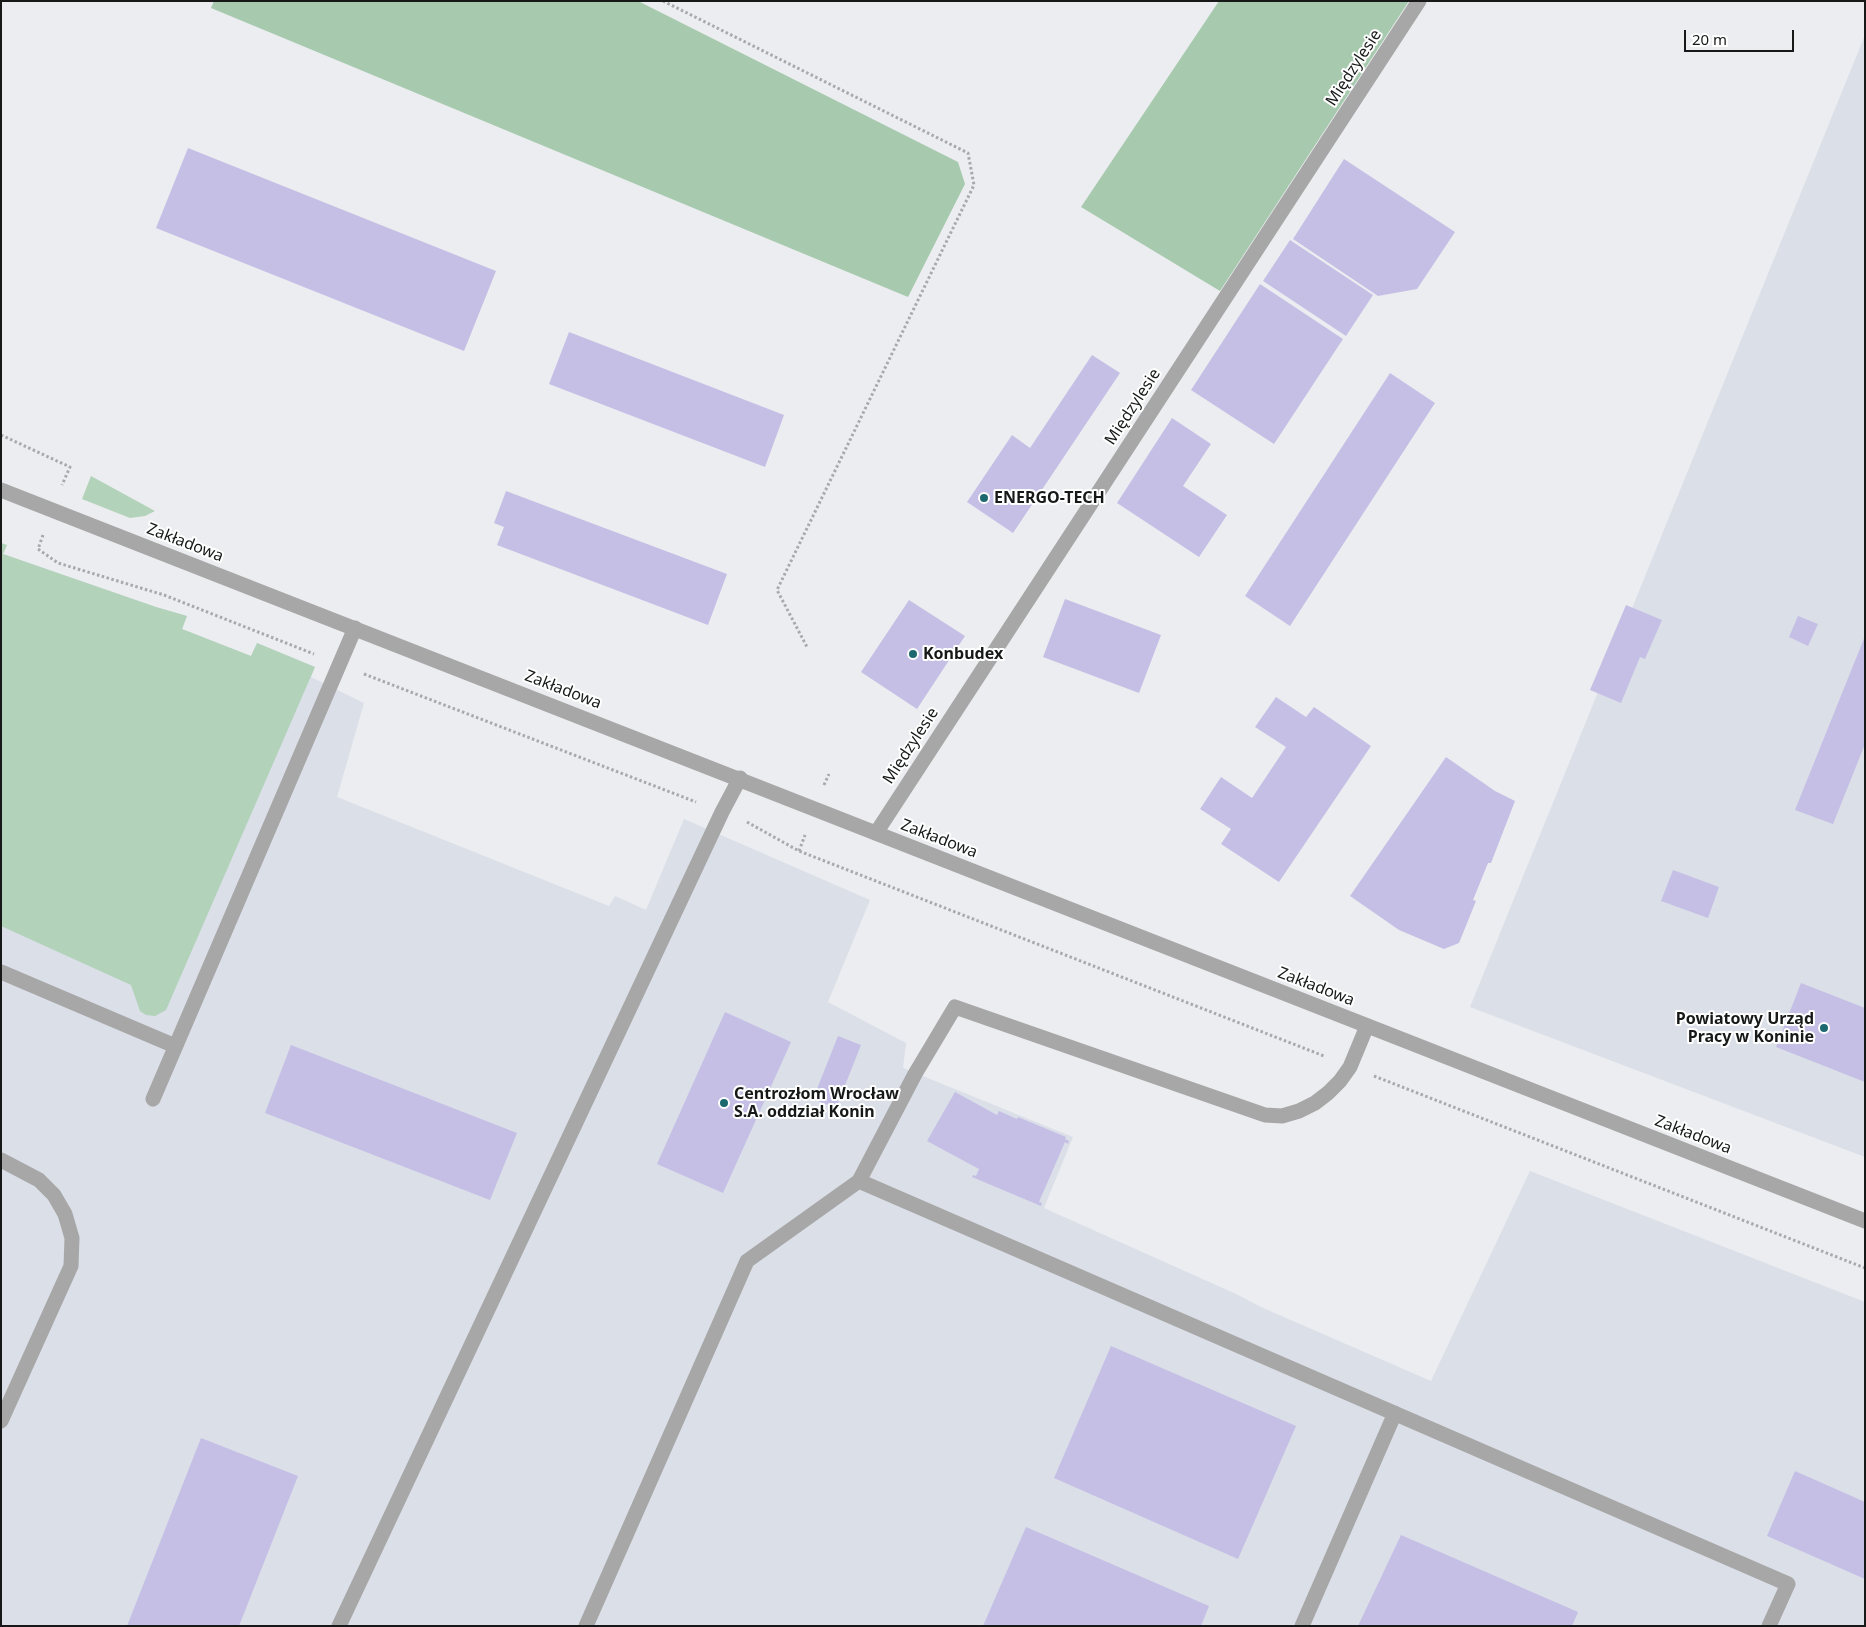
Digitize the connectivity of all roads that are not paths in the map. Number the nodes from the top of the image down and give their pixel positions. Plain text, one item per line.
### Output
1 (1419, 1) edge
2 (1, 490) edge
3 (354, 628) junction
4 (740, 778) junction
5 (876, 833) junction
6 (1, 972) edge
7 (1367, 1026) junction
8 (175, 1046) junction
9 (154, 1099) dead end
10 (1, 1160) edge
11 (859, 1180) junction
12 (1865, 1221) edge
13 (1394, 1413) junction
14 (1, 1421) edge
15 (339, 1626) edge
16 (586, 1626) edge
17 (1302, 1626) edge
18 (1769, 1626) edge

1 - 5 street, Międzylesie
2 - 3 street, Zakładowa
3 - 4 street, Zakładowa
3 - 8 street
4 - 5 street, Zakładowa
4 - 15 street
5 - 7 street, Zakładowa
6 - 8 street
7 - 11 street
7 - 12 street, Zakładowa
8 - 9 street
10 - 14 street
11 - 13 street
11 - 16 street
13 - 17 street
13 - 18 street

